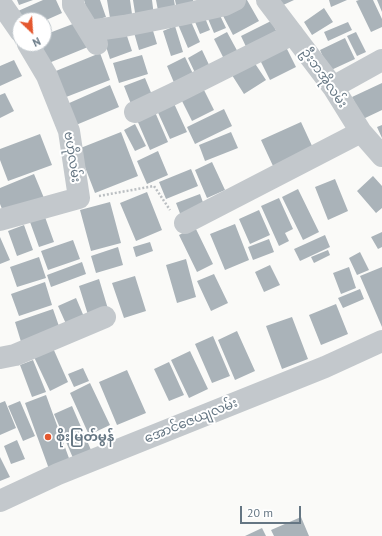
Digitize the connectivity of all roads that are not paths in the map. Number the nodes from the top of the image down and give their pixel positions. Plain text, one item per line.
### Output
1 (73, 0) edge
2 (235, 0) edge
3 (267, 0) edge
4 (0, 2) edge
5 (12, 19) edge
6 (293, 34) junction
7 (33, 52) edge
8 (382, 60) edge
9 (333, 87) junction
10 (135, 112) dead end
11 (361, 132) junction
12 (382, 156) edge
13 (0, 220) edge
14 (185, 223) road end
15 (105, 317) dead end
16 (382, 340) edge
17 (0, 358) edge
18 (0, 501) edge

1 - 2 street
3 - 6 street, ဦးဘအိုလမ်း
4 - 5 street
6 - 9 street, ဦးဘအိုလမ်း
6 - 10 street
7 - 13 street, ဗဟိုလမ်း
8 - 9 street
9 - 11 street, ဦးဘအိုလမ်း
11 - 12 street, ဦးဘအိုလမ်း
11 - 14 street
15 - 17 street
16 - 18 street, အောင်ဇေယျလမ်း

